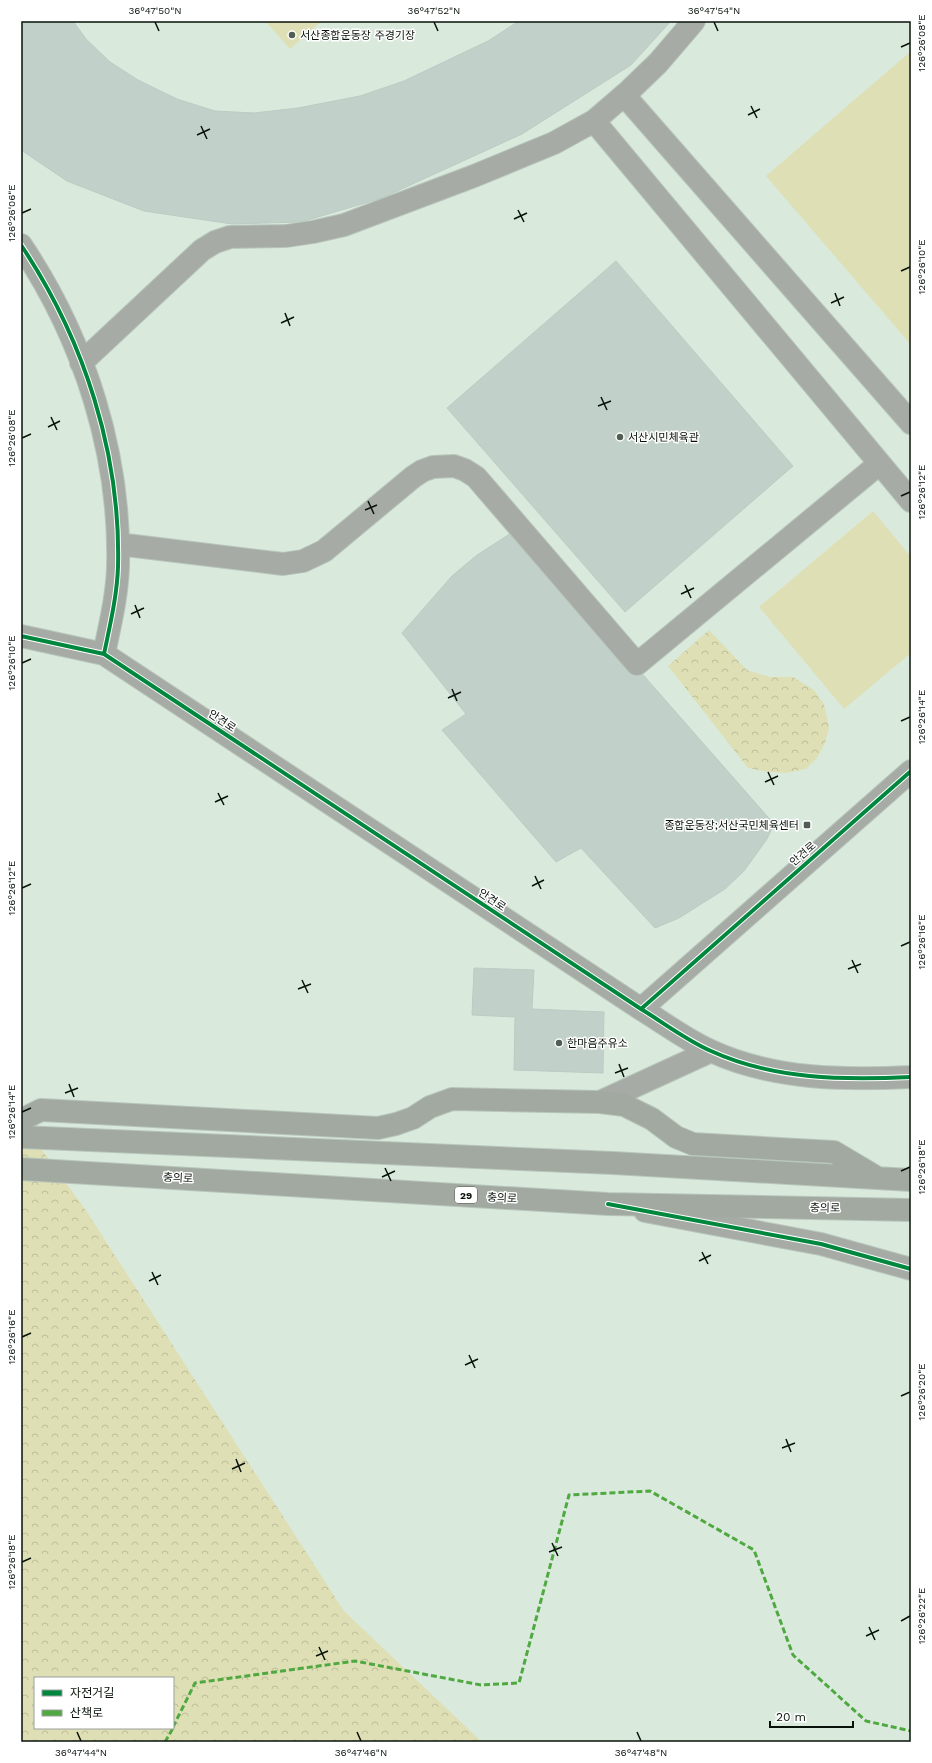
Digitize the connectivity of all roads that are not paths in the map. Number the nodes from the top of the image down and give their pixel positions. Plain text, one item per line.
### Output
1 (694, 21) edge
2 (624, 95) junction
3 (594, 121) junction
4 (21, 245) edge
5 (81, 363) junction
6 (911, 424) edge
7 (879, 464) junction
8 (911, 501) edge
9 (118, 544) junction
10 (21, 636) edge
11 (104, 654) junction
12 (911, 771) edge
13 (641, 1009) junction
14 (711, 1051) junction
15 (911, 1077) edge
16 (600, 1102) junction
17 (21, 1120) edge
18 (21, 1137) edge
19 (21, 1169) edge
20 (879, 1179) junction
21 (911, 1180) edge
22 (608, 1204) junction
23 (911, 1210) edge
24 (911, 1269) edge

1 - 2 street
2 - 3 street
2 - 6 street
3 - 5 street
3 - 7 street
4 - 5 street
5 - 9 street
7 - 8 street
7 - 9 street
9 - 11 street
10 - 11 street, 안견로
11 - 13 street, 안견로
12 - 13 street, 안견로
13 - 14 street
14 - 15 street
14 - 16 street
16 - 17 highway
16 - 20 highway
18 - 20 highway
19 - 22 highway, 충의로 / 29
20 - 21 highway
22 - 23 highway, 충의로 / 29
22 - 24 street

